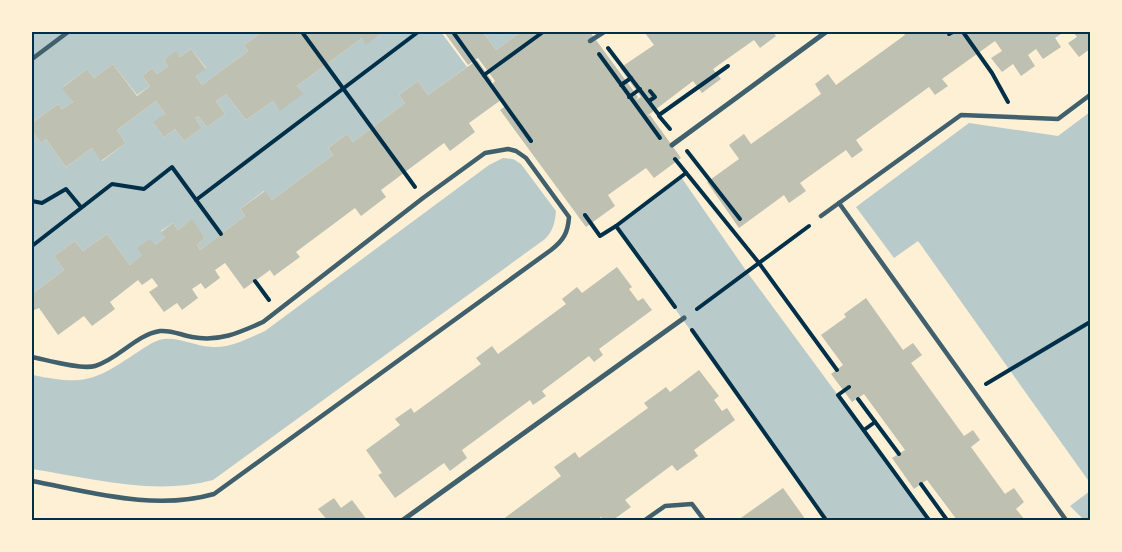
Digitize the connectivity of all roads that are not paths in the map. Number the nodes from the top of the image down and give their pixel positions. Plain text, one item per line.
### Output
1 (68, 32) edge
2 (604, 32) edge
3 (826, 32) edge
4 (590, 41) dead end
5 (32, 59) edge
6 (1090, 95) edge
7 (672, 145) dead end
8 (839, 203) junction
9 (821, 216) road end
10 (684, 318) road end
11 (32, 357) edge
12 (32, 481) edge
13 (404, 520) edge
14 (645, 520) edge
15 (704, 520) edge
16 (1066, 520) edge

1 - 5 lane
2 - 4 lane
3 - 7 street
6 - 8 lane
8 - 9 lane
8 - 16 lane
10 - 13 street
11 - 12 lane
14 - 15 lane

